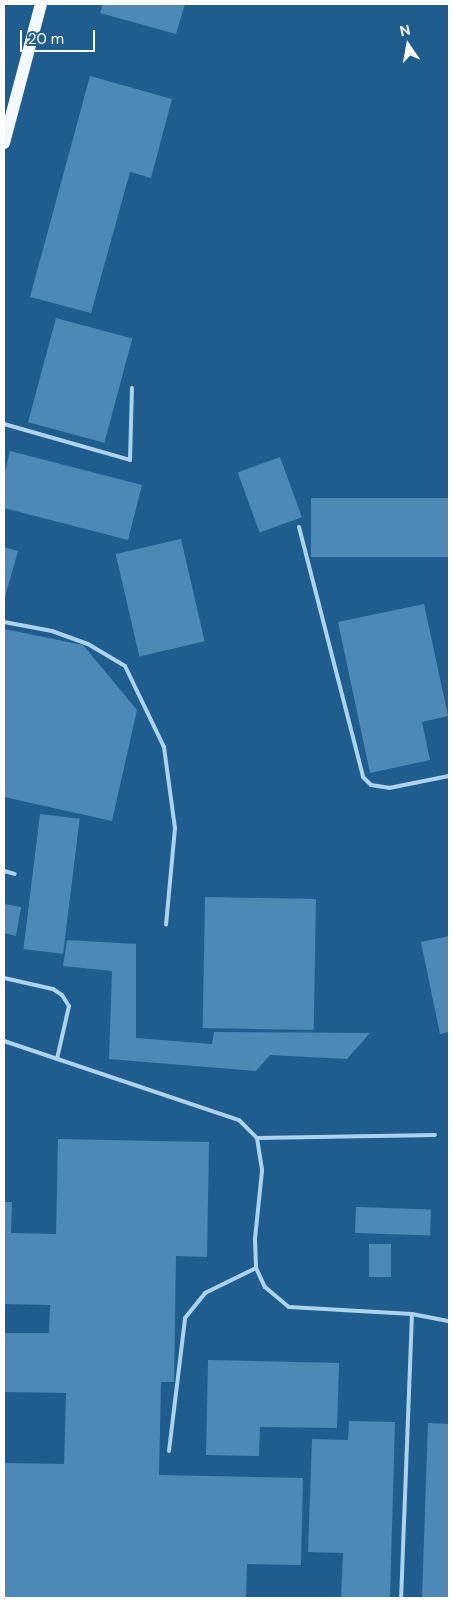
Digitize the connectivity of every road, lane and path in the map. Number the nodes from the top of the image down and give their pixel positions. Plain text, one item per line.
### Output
1 (41, 4) edge
2 (4, 143) edge
3 (132, 388) dead end
4 (4, 424) edge
5 (299, 526) dead end
6 (4, 622) edge
7 (449, 776) edge
8 (4, 871) edge
9 (15, 874) dead end
10 (166, 925) dead end
11 (4, 978) edge
12 (4, 1041) edge
13 (58, 1059) junction
14 (435, 1135) dead end
15 (258, 1138) junction
16 (256, 1268) junction
17 (412, 1314) junction
18 (449, 1322) edge
19 (169, 1451) dead end
20 (401, 1598) edge

1 - 2 main road
3 - 4 lane
5 - 7 lane
6 - 10 lane
8 - 9 lane
11 - 13 lane
12 - 13 lane
13 - 15 lane
14 - 15 lane
15 - 16 lane
16 - 17 lane
16 - 19 lane
17 - 18 lane
17 - 20 lane

